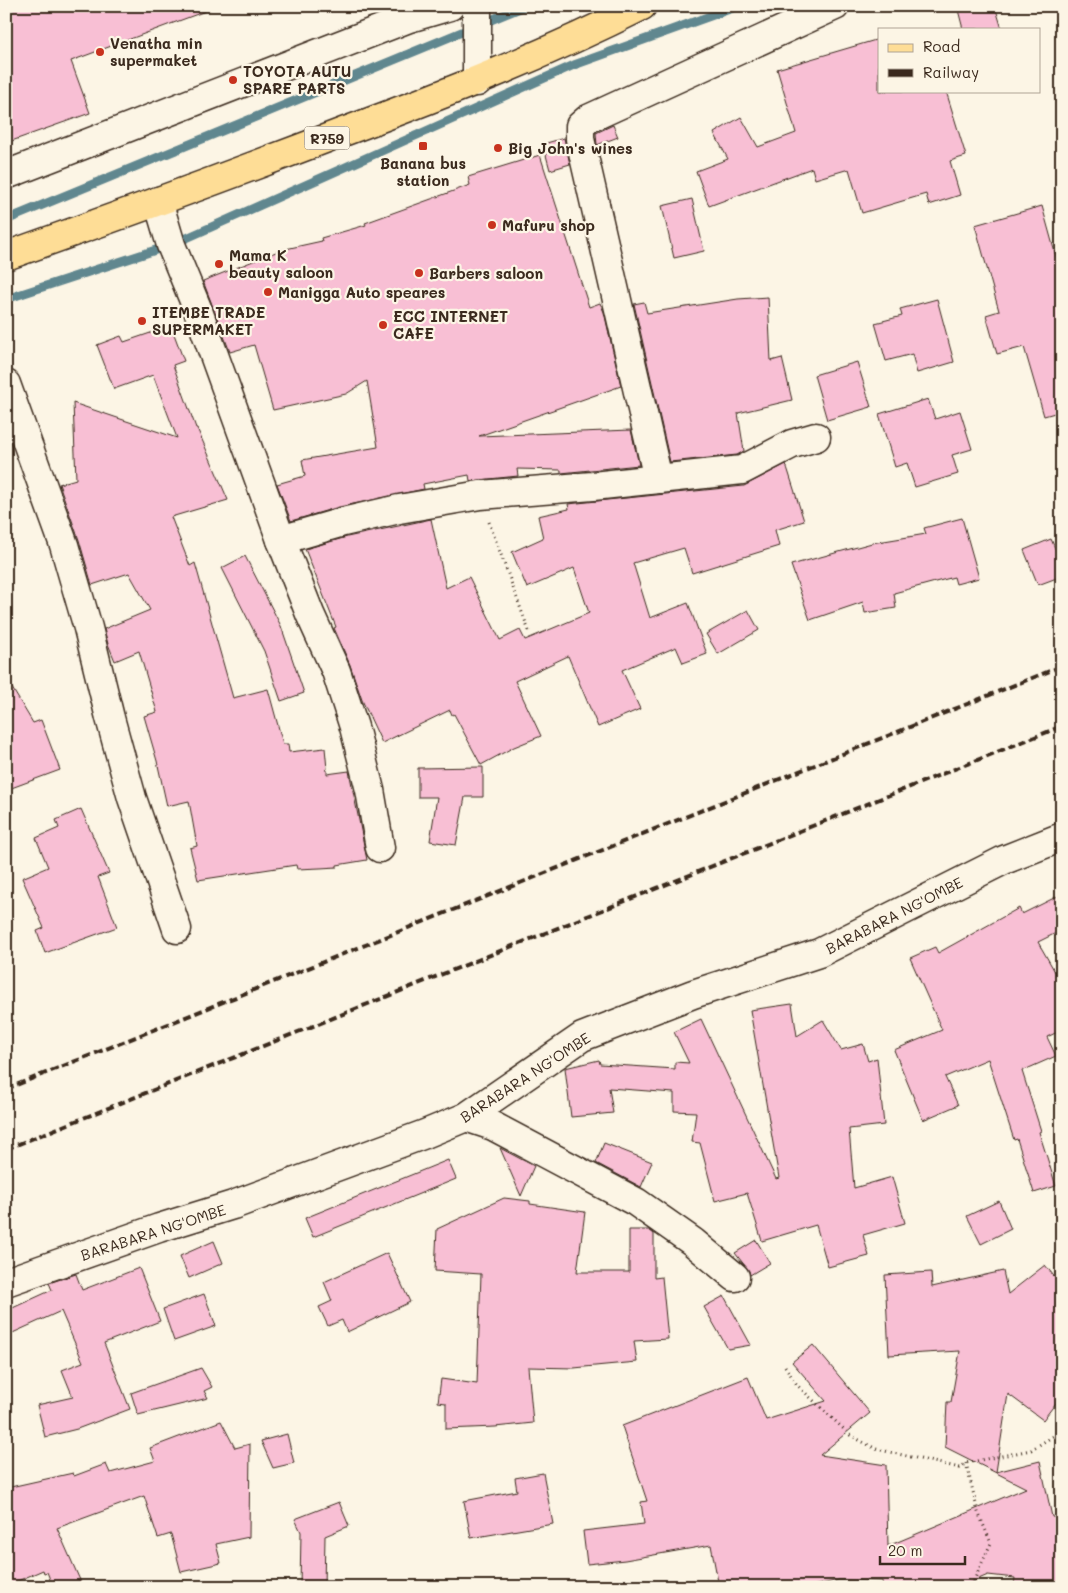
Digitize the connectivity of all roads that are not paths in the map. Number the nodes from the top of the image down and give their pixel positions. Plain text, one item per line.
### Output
1 (450, 6) edge
2 (477, 6) edge
3 (642, 6) edge
4 (835, 6) edge
5 (477, 82) junction
6 (6, 175) edge
7 (158, 202) junction
8 (6, 256) edge
9 (6, 384) edge
10 (816, 437) dead end
11 (658, 479) junction
12 (280, 540) junction
13 (1062, 837) edge
14 (380, 848) dead end
15 (177, 929) dead end
16 (466, 1117) junction
17 (735, 1278) dead end
18 (6, 1282) edge

1 - 6 street
2 - 5 street
3 - 5 main road, R759
4 - 11 street
5 - 7 main road, R759
7 - 8 main road, R759
7 - 12 street
9 - 15 street
10 - 11 street
11 - 12 street
12 - 14 street
13 - 16 street, BARABARA NG'OMBE
16 - 17 street
16 - 18 street, BARABARA NG'OMBE

